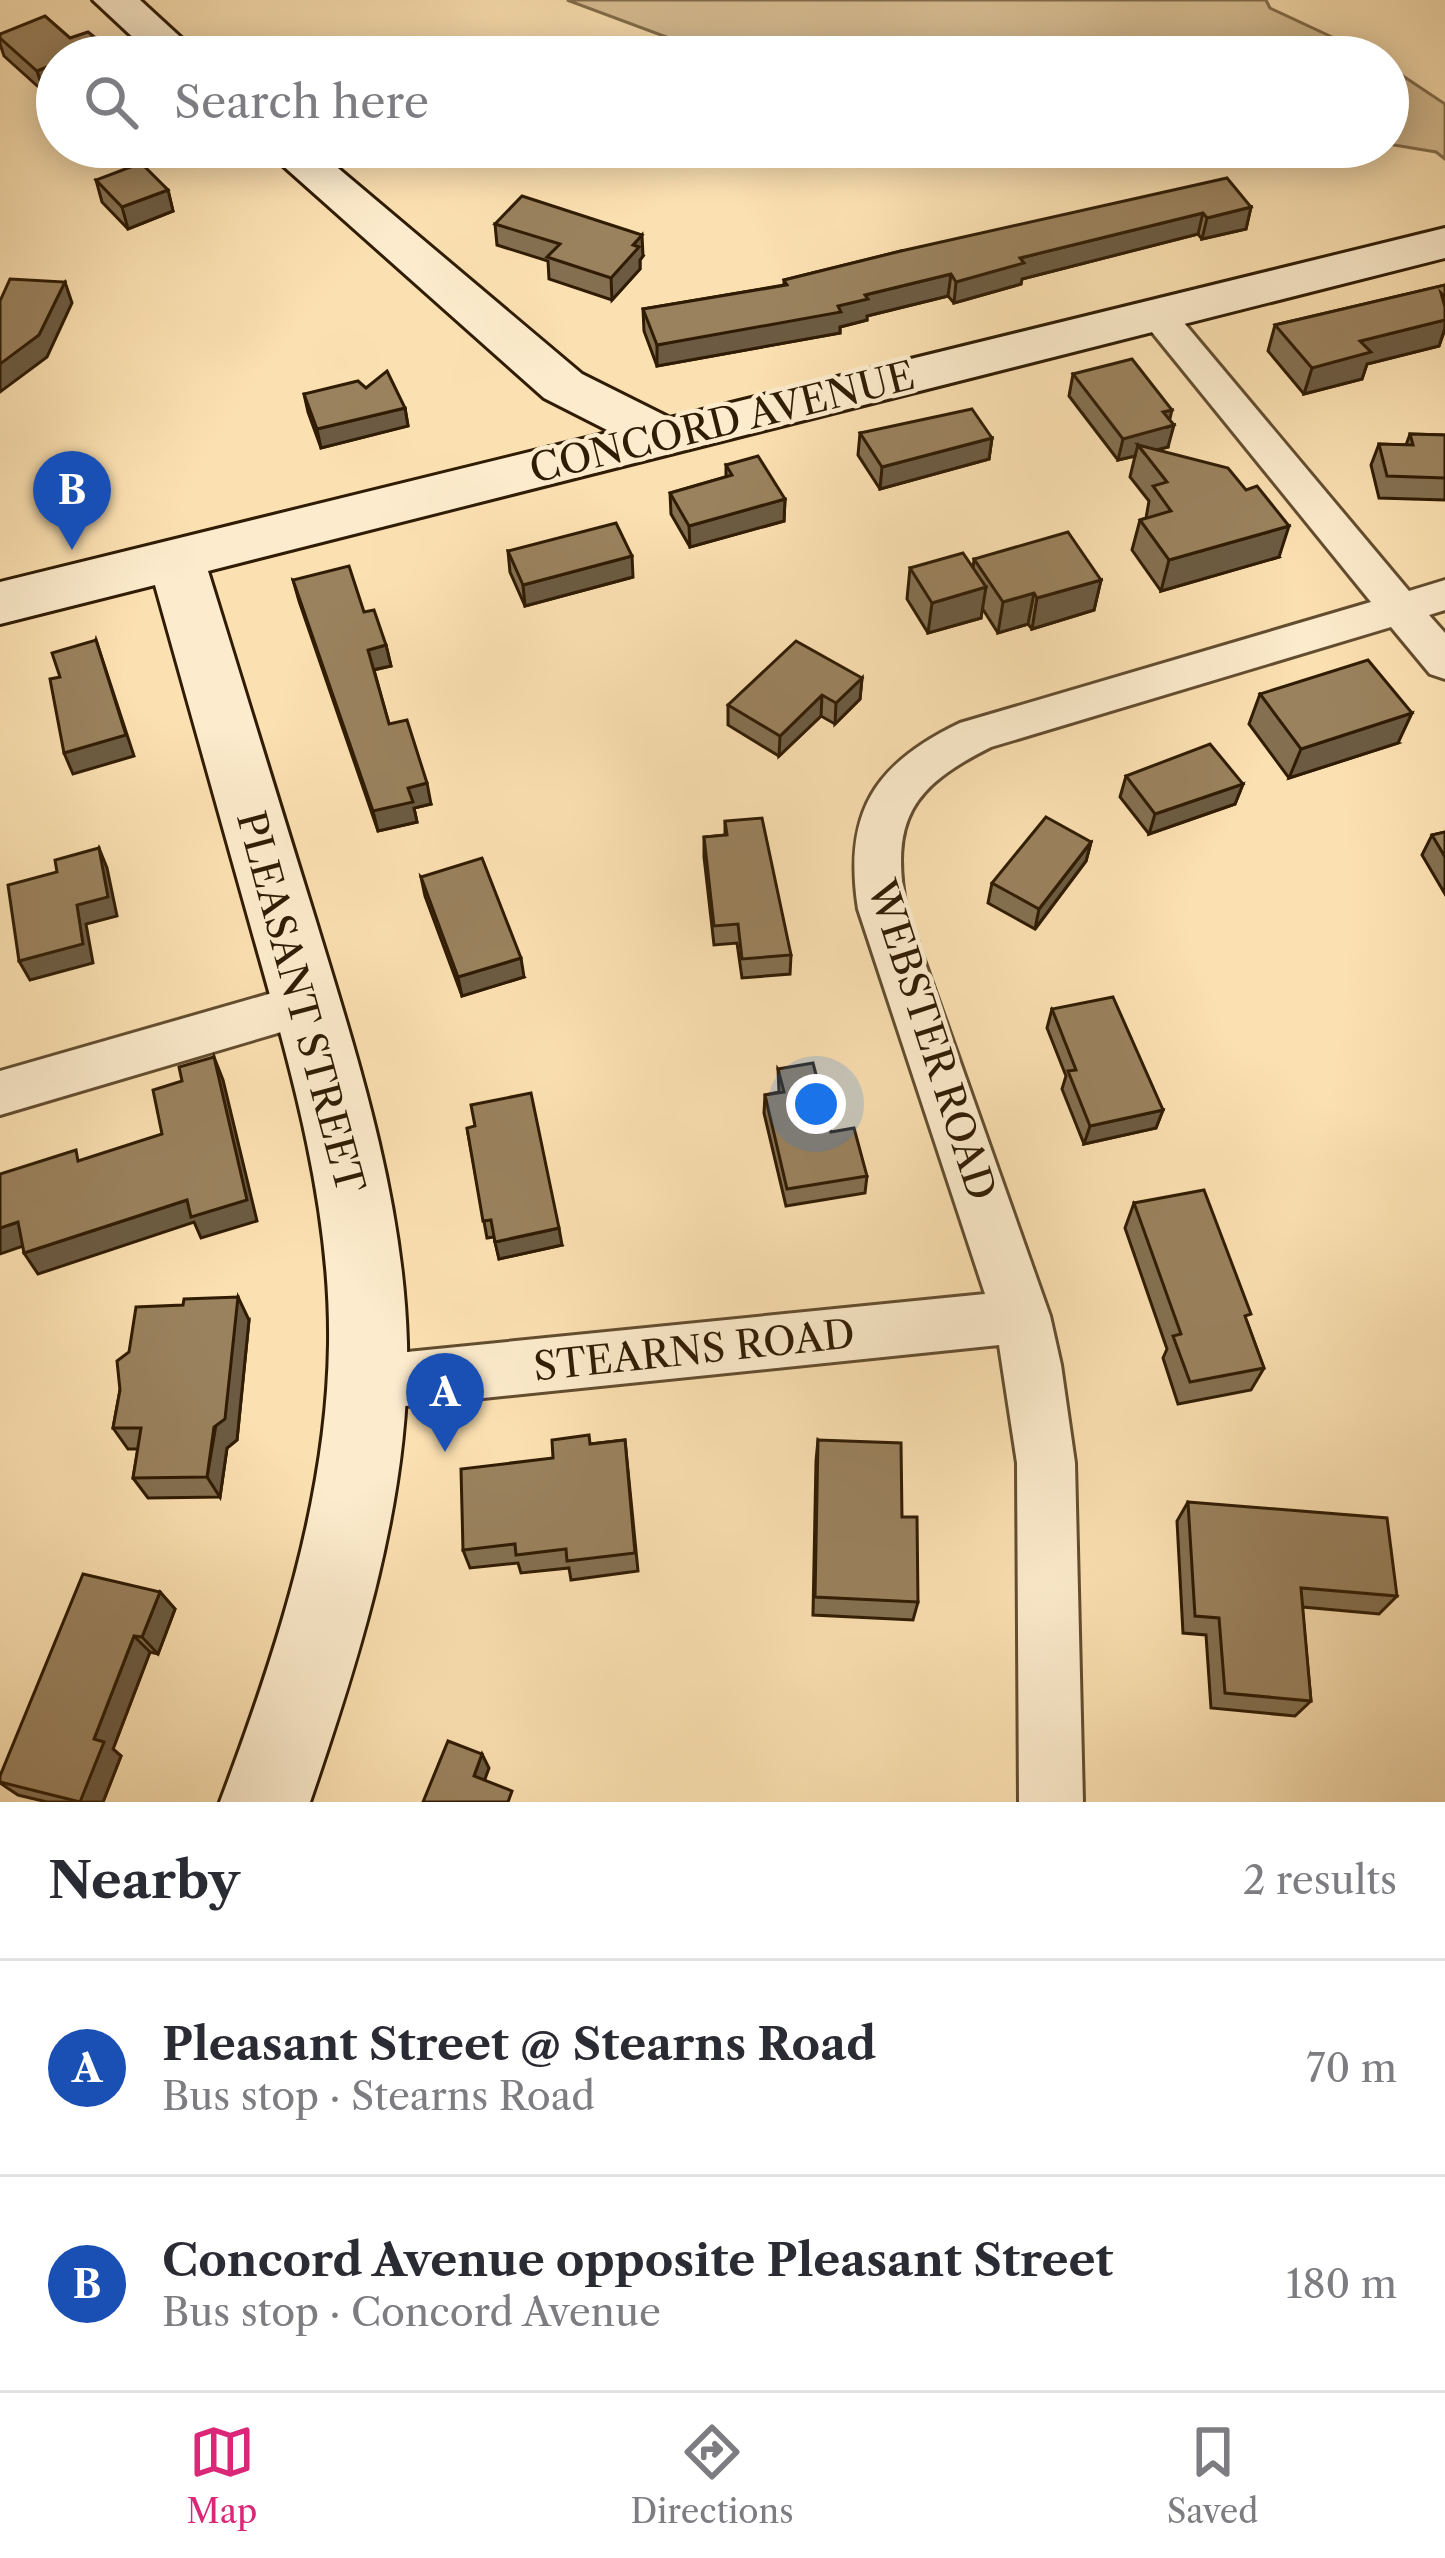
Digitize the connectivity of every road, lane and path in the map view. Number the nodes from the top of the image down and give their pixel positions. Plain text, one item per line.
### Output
1 (114, 0) edge
2 (156, 36) edge
3 (309, 168) edge
4 (1445, 243) edge
5 (1156, 314) junction
6 (563, 386) junction
7 (664, 436) junction
8 (576, 458) junction
9 (176, 559) junction
10 (1422, 601) edge
11 (0, 603) edge
12 (1445, 663) edge
13 (308, 1004) junction
14 (0, 1093) edge
15 (1022, 1316) junction
16 (367, 1383) junction
17 (265, 1802) edge
18 (1051, 1802) edge

1 - 2 street
3 - 6 street
4 - 5 street, CONCORD AVENUE
5 - 7 street, CONCORD AVENUE
5 - 10 street
6 - 7 street
6 - 8 street
7 - 8 street, CONCORD AVENUE
8 - 9 street, CONCORD AVENUE
9 - 11 street, CONCORD AVENUE
9 - 13 street, PLEASANT STREET
10 - 12 street
10 - 15 street, WEBSTER ROAD
13 - 14 street
13 - 16 street, PLEASANT STREET
15 - 16 street, STEARNS ROAD
15 - 18 street, WEBSTER ROAD
16 - 17 street, PLEASANT STREET

